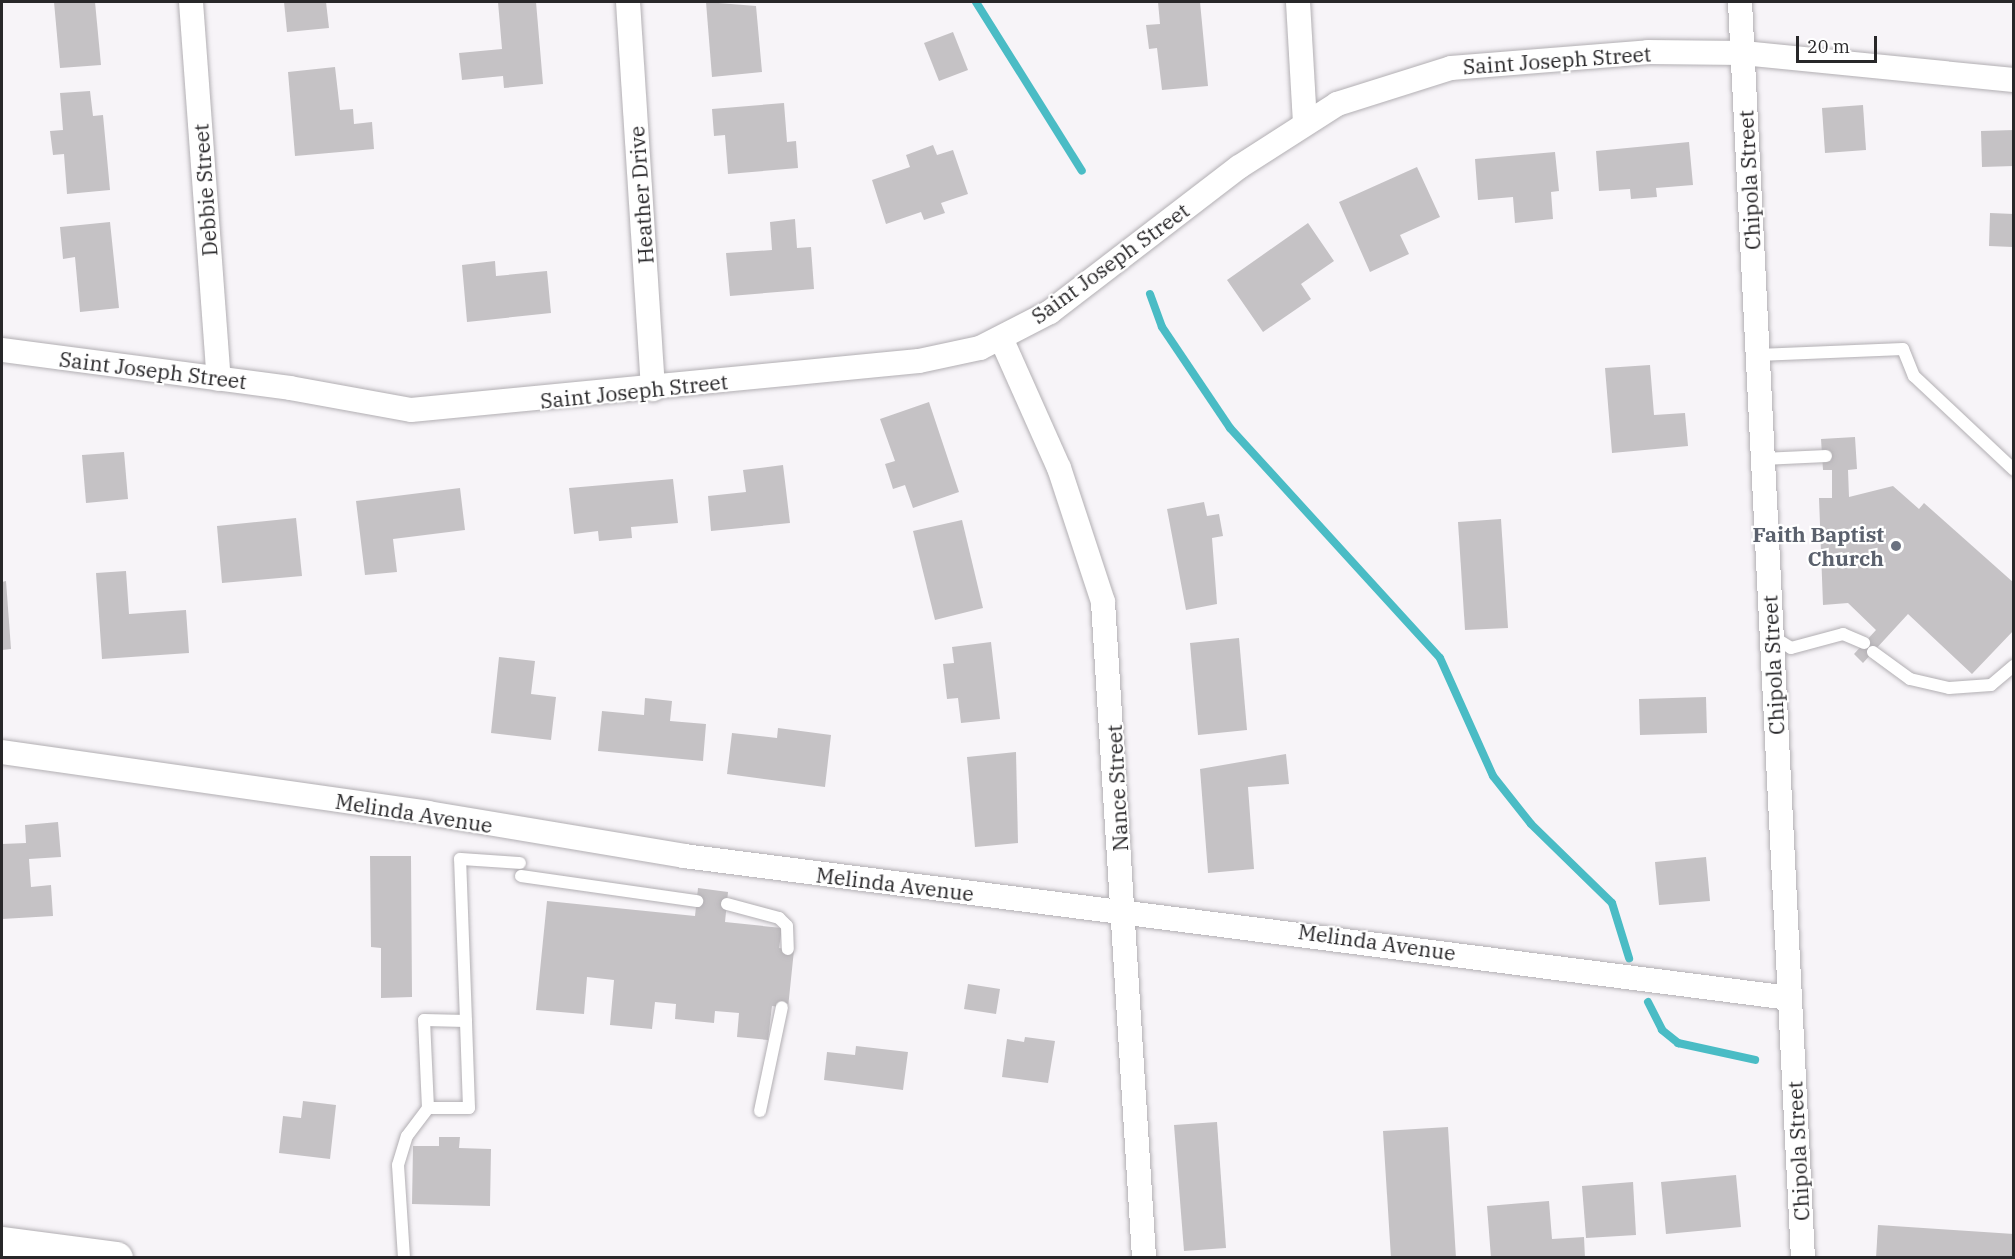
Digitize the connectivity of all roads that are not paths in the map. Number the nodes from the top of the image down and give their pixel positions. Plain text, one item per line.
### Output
1 (191, 2) edge
2 (628, 2) edge
3 (1298, 2) edge
4 (1740, 2) edge
5 (1743, 53) junction
6 (2013, 80) edge
7 (1305, 122) junction
8 (1001, 338) junction
9 (2, 350) edge
10 (1758, 355) junction
11 (219, 379) junction
12 (653, 389) junction
13 (1826, 456) dead end
14 (1763, 459) junction
15 (2013, 471) edge
16 (1772, 636) junction
17 (2013, 666) edge
18 (2, 752) edge
19 (697, 901) dead end
20 (727, 904) dead end
21 (1124, 911) junction
22 (788, 949) dead end
23 (1790, 998) junction
24 (782, 1007) dead end
25 (466, 1022) junction
26 (428, 1108) junction
27 (760, 1111) dead end
28 (2, 1243) edge
29 (116, 1257) edge
30 (404, 1257) edge
31 (1144, 1257) edge
32 (1803, 1257) edge

1 - 11 street, Debbie Street
2 - 12 street, Heather Drive
3 - 7 street
4 - 5 street, Chipola Street
5 - 6 street, Saint Joseph Street
5 - 7 street, Saint Joseph Street
5 - 10 street, Chipola Street
7 - 8 street, Saint Joseph Street
8 - 12 street, Saint Joseph Street
8 - 21 street, Nance Street
9 - 11 street, Saint Joseph Street
10 - 14 street, Chipola Street
10 - 15 lane
11 - 12 street, Saint Joseph Street
13 - 14 lane
14 - 16 street, Chipola Street
16 - 17 lane
16 - 23 street, Chipola Street
18 - 21 street, Melinda Avenue
19 - 25 lane
20 - 22 lane
21 - 23 street, Melinda Avenue
21 - 31 street, Nance Street
23 - 32 street, Chipola Street
24 - 27 lane
25 - 26 lane
25 - 26 lane
26 - 30 lane
28 - 29 main road

